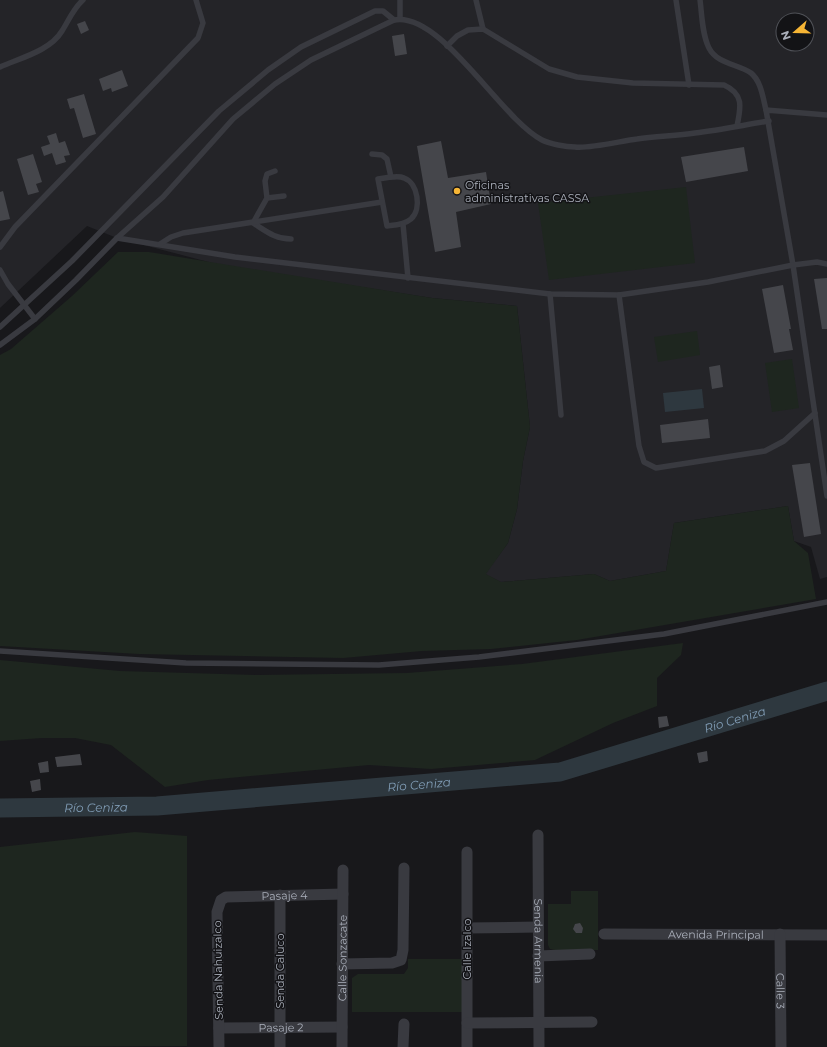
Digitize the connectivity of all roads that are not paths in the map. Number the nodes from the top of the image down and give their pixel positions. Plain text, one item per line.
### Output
1 (83, 0) edge
2 (196, 0) edge
3 (400, 0) edge
4 (476, 0) edge
5 (676, 0) edge
6 (700, 0) edge
7 (400, 19) junction
8 (394, 20) junction
9 (483, 29) junction
10 (447, 46) junction
11 (0, 67) edge
12 (689, 85) junction
13 (766, 110) junction
14 (827, 115) edge
15 (769, 121) junction
16 (737, 126) junction
17 (372, 154) dead end
18 (274, 172) dead end
19 (391, 177) junction
20 (284, 196) dead end
21 (267, 198) junction
22 (382, 202) junction
23 (253, 222) junction
24 (403, 224) junction
25 (117, 238) junction
26 (291, 239) dead end
27 (160, 244) junction
28 (0, 247) edge
29 (827, 264) edge
30 (793, 265) junction
31 (0, 270) edge
32 (408, 278) junction
33 (550, 294) junction
34 (618, 295) junction
35 (25, 306) junction
36 (35, 319) junction
37 (0, 327) edge
38 (0, 345) edge
39 (815, 413) junction
40 (561, 414) dead end
41 (827, 496) edge
42 (827, 602) edge
43 (0, 651) edge
44 (538, 835) dead end
45 (467, 852) dead end
46 (404, 868) dead end
47 (343, 870) dead end
48 (342, 894) junction
49 (280, 895) junction
50 (226, 897) joint
51 (538, 927) junction
52 (467, 928) junction
53 (604, 934) dead end
54 (780, 934) junction
55 (827, 934) edge
56 (590, 954) dead end
57 (538, 956) junction
58 (342, 964) junction
59 (539, 1022) junction
60 (592, 1022) dead end
61 (467, 1023) junction
62 (404, 1024) dead end
63 (342, 1027) junction
64 (219, 1028) junction
65 (280, 1028) junction
66 (219, 1047) edge
67 (280, 1047) edge
68 (342, 1047) edge
69 (404, 1047) edge
70 (467, 1047) edge
71 (539, 1047) edge
72 (781, 1047) edge

1 - 11 lane
2 - 28 lane
3 - 7 lane
4 - 9 lane
5 - 12 lane
6 - 13 lane
7 - 8 lane
7 - 10 lane
8 - 25 lane
8 - 35 lane
9 - 10 lane
9 - 12 lane
10 - 16 lane
12 - 16 lane
13 - 14 lane
13 - 15 lane
15 - 16 lane
15 - 30 lane
17 - 19 lane
18 - 21 lane
19 - 22 lane
19 - 24 lane
20 - 21 lane
21 - 23 lane
22 - 23 lane
22 - 24 lane
23 - 26 lane
23 - 27 lane
24 - 32 lane
25 - 27 lane
25 - 36 lane
27 - 32 lane
29 - 30 lane
30 - 34 lane
30 - 39 lane
31 - 35 lane
32 - 33 lane
33 - 34 lane
33 - 40 lane
34 - 39 lane
35 - 36 lane
35 - 37 lane
36 - 38 lane
39 - 41 lane
42 - 43 lane
44 - 51 street, Senda Armenia
45 - 52 street, Calle Izalco
46 - 58 street
47 - 48 street, Calle Sonzacate
48 - 49 street, Pasaje 4
48 - 58 street, Calle Sonzacate
49 - 50 street, Pasaje 4
49 - 65 street, Senda Caluco
50 - 64 street, Senda Nahuizalco
51 - 52 street
51 - 57 street, Senda Armenia
52 - 61 street, Calle Izalco
53 - 54 street, Avenida Principal
54 - 55 street, Avenida Principal
54 - 72 street, Calle 3
56 - 57 street
57 - 59 street, Senda Armenia
58 - 63 street, Calle Sonzacate
59 - 60 street
59 - 61 street
59 - 71 street, Senda Armenia
61 - 70 street, Calle Izalco
62 - 69 street
63 - 65 street, Pasaje 2
63 - 68 street, Calle Sonzacate
64 - 65 street, Pasaje 2
64 - 66 street, Senda Nahuizalco
65 - 67 street, Senda Caluco

